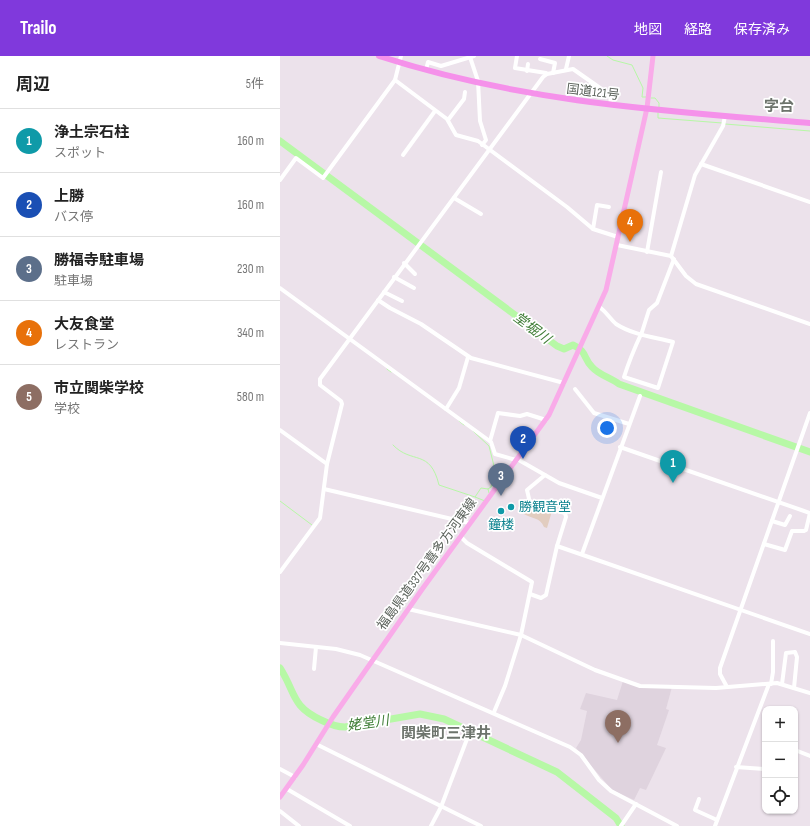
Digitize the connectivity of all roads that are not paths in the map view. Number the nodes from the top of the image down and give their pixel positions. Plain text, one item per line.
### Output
1 (379, 56) edge
2 (401, 56) edge
3 (472, 56) edge
4 (517, 56) edge
5 (569, 56) edge
6 (653, 56) edge
7 (540, 59) dead end
8 (400, 63) junction
9 (528, 64) dead end
10 (566, 69) junction
11 (426, 70) junction
12 (527, 71) junction
13 (553, 73) junction
14 (547, 74) junction
15 (394, 80) junction
16 (478, 84) junction
17 (465, 92) dead end
18 (530, 94) junction
19 (612, 105) junction
20 (647, 108) junction
21 (435, 111) junction
22 (725, 116) junction
23 (448, 120) junction
24 (810, 123) edge
25 (482, 145) junction
26 (488, 149) junction
27 (403, 156) dead end
28 (702, 164) junction
29 (661, 172) dead end
30 (280, 180) edge
31 (454, 198) junction
32 (810, 202) edge
33 (609, 207) dead end
34 (481, 214) dead end
35 (593, 230) junction
36 (618, 237) junction
37 (617, 244) junction
38 (647, 252) junction
39 (672, 257) junction
40 (404, 263) junction
41 (415, 274) dead end
42 (394, 277) junction
43 (280, 288) edge
44 (414, 288) dead end
45 (384, 292) junction
46 (378, 300) junction
47 (402, 301) dead end
48 (599, 307) junction
49 (810, 324) edge
50 (641, 334) junction
51 (349, 339) junction
52 (468, 357) junction
53 (564, 383) junction
54 (575, 389) dead end
55 (640, 396) dead end
56 (446, 409) junction
57 (810, 413) edge
58 (546, 420) junction
59 (629, 424) junction
60 (280, 430) edge
61 (490, 442) junction
62 (620, 447) junction
63 (516, 459) junction
64 (327, 464) junction
65 (545, 475) junction
66 (324, 489) junction
67 (602, 498) junction
68 (779, 502) junction
69 (790, 516) dead end
70 (772, 520) junction
71 (469, 523) junction
72 (460, 536) junction
73 (764, 544) junction
74 (557, 546) junction
75 (582, 554) junction
76 (280, 572) edge
77 (530, 594) junction
78 (408, 609) junction
79 (740, 609) junction
80 (810, 634) edge
81 (521, 635) junction
82 (773, 641) dead end
83 (280, 643) edge
84 (316, 646) junction
85 (372, 660) junction
86 (314, 669) dead end
87 (770, 684) junction
88 (782, 684) junction
89 (728, 687) junction
90 (794, 688) junction
91 (810, 691) edge
92 (494, 712) junction
93 (467, 739) dead end
94 (316, 744) junction
95 (798, 751) edge
96 (810, 756) edge
97 (736, 767) junction
98 (762, 769) edge
99 (280, 770) edge
100 (295, 777) junction
101 (287, 789) junction
102 (280, 797) edge
103 (699, 799) dead end
104 (636, 804) junction
105 (441, 807) junction
106 (280, 811) edge
107 (717, 820) junction
108 (298, 826) edge
109 (350, 826) edge
110 (431, 826) edge
111 (481, 826) edge
112 (621, 826) edge
113 (678, 826) edge
114 (715, 826) edge

1 - 8 highway, 国道121号
2 - 8 street
3 - 11 street
3 - 16 street
4 - 12 street
5 - 10 street
6 - 20 main road, 福島県道337号喜多方河東線
7 - 13 street
8 - 11 highway, 国道121号
8 - 15 street
9 - 12 street
10 - 13 street
10 - 19 street
11 - 16 highway, 国道121号
12 - 14 street
13 - 14 street
14 - 18 street
15 - 21 street
15 - 30 street
16 - 18 highway, 国道121号
16 - 25 street
17 - 23 street
18 - 19 highway, 国道121号
18 - 26 street
19 - 20 highway, 国道121号
20 - 22 highway, 国道121号
20 - 36 main road, 福島県道337号喜多方河東線
21 - 23 street
21 - 27 street
22 - 24 highway, 国道121号
22 - 28 street
23 - 25 street
25 - 26 street
26 - 31 street
26 - 35 street
28 - 32 street
28 - 39 street
29 - 38 street
31 - 34 street
31 - 40 street
33 - 35 street
35 - 36 street
36 - 37 main road, 福島県道337号喜多方河東線
37 - 38 street
37 - 48 main road, 福島県道337号喜多方河東線
38 - 39 street
39 - 49 street
39 - 50 street
40 - 41 street
40 - 42 street
42 - 44 street
42 - 45 street
43 - 51 street
45 - 46 street
45 - 47 street
46 - 51 street
46 - 52 street
48 - 50 street
48 - 53 main road, 福島県道337号喜多方河東線
50 - 50 street
51 - 56 street
51 - 64 street
52 - 53 street
52 - 56 street
53 - 58 main road, 福島県道337号喜多方河東線
54 - 59 street
55 - 59 street
56 - 61 street
57 - 68 street
58 - 61 street
58 - 63 main road, 福島県道337号喜多方河東線
59 - 62 street
60 - 64 street
61 - 63 street
62 - 67 street
62 - 68 street
63 - 65 street
63 - 71 main road, 福島県道337号喜多方河東線
64 - 66 street
65 - 67 street
65 - 74 street
66 - 71 street
66 - 76 street
67 - 75 street
68 - 70 street
68 - 73 street
69 - 70 street
70 - 73 street
71 - 72 main road, 福島県道337号喜多方河東線
72 - 77 street
72 - 78 main road, 福島県道337号喜多方河東線
73 - 79 street
74 - 75 street
74 - 77 street
75 - 79 street
77 - 81 street
78 - 81 street
78 - 85 main road, 福島県道337号喜多方河東線
79 - 80 street
79 - 89 street
81 - 89 street
81 - 92 street
82 - 87 street
83 - 84 street
84 - 85 street
84 - 86 street
85 - 92 street
85 - 94 main road, 福島県道337号喜多方河東線
87 - 88 street
87 - 89 street
87 - 97 street
88 - 90 street
88 - 90 street
90 - 91 street
92 - 104 street
93 - 105 street
94 - 100 main road, 福島県道337号喜多方河東線
94 - 105 street
95 - 96 street
97 - 98 street
97 - 107 street
99 - 100 street
100 - 101 main road, 福島県道337号喜多方河東線
101 - 102 main road, 福島県道337号喜多方河東線
101 - 109 street
103 - 107 street
104 - 112 street
104 - 113 street
105 - 110 street
105 - 111 street
106 - 108 street
107 - 114 street

